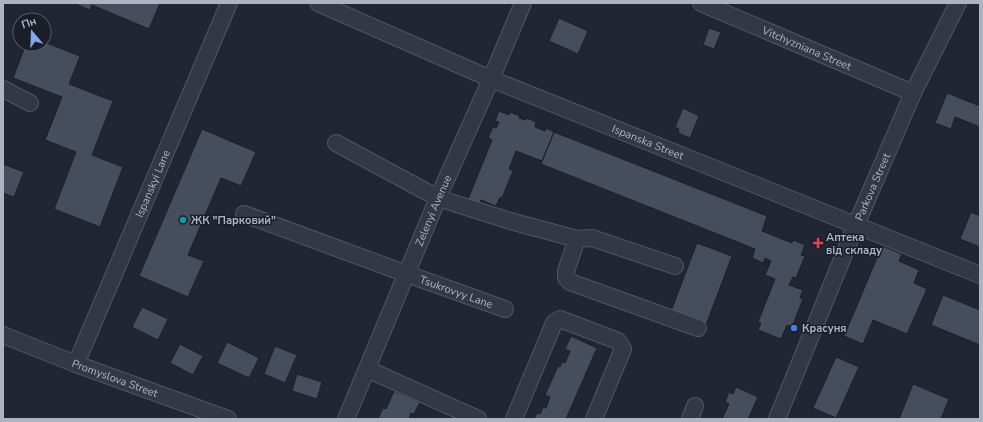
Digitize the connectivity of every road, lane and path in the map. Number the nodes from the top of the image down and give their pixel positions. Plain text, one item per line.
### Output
1 (229, 3) edge
2 (318, 3) edge
3 (523, 3) edge
4 (701, 3) edge
5 (958, 3) edge
6 (491, 79) junction
7 (3, 89) edge
8 (913, 93) junction
9 (30, 102) dead end
10 (336, 143) dead end
11 (438, 198) junction
12 (244, 214) dead end
13 (856, 225) junction
14 (577, 239) junction
15 (675, 266) dead end
16 (407, 274) junction
17 (980, 275) edge
18 (505, 309) dead end
19 (698, 328) dead end
20 (3, 335) edge
21 (76, 364) junction
22 (367, 369) junction
23 (228, 419) edge
24 (346, 419) edge
25 (478, 419) edge
26 (514, 419) edge
27 (594, 419) edge
28 (777, 419) edge

1 - 21 street, Ispanskyi Lane
2 - 6 street, Ispanska Street
3 - 6 street, Zelenyi Avenue
4 - 8 street, Vitchyzniana Street
5 - 8 street, Parkova Street
6 - 11 street, Zelenyi Avenue
6 - 13 street, Ispanska Street
7 - 9 street
8 - 13 street, Parkova Street
10 - 11 street
11 - 14 street
11 - 16 street, Zelenyi Avenue
12 - 16 street, Tsukrovyy Lane
13 - 17 street, Ispanska Street
13 - 28 street, Parkova Street
14 - 15 street
14 - 19 street
16 - 18 street, Tsukrovyy Lane
16 - 22 street, Zelenyi Avenue
20 - 21 street, Promyslova Street
21 - 23 street, Promyslova Street
22 - 24 street, Zelenyi Avenue
22 - 25 street
26 - 27 street

